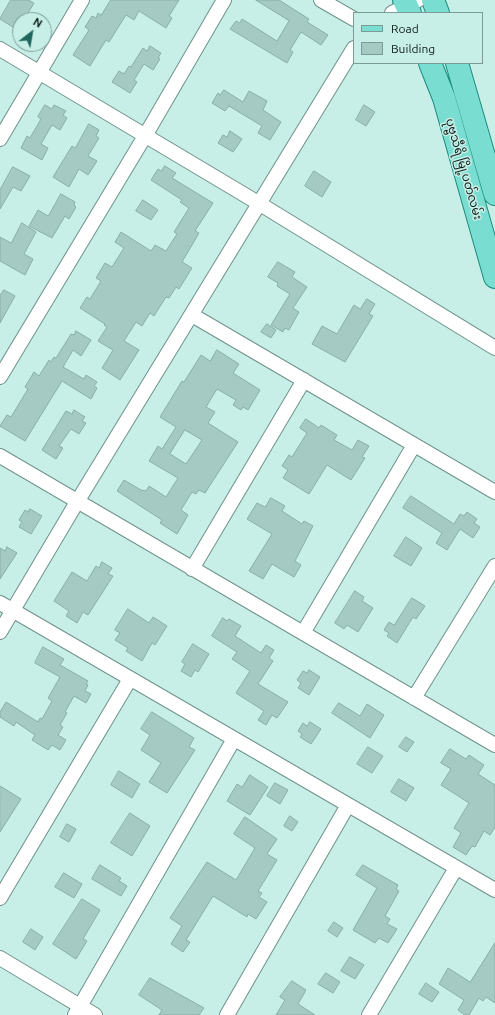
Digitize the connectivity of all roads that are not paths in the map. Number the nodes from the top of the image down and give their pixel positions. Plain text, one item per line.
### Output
1 (82, 0) edge
2 (224, 0) edge
3 (321, 0) edge
4 (433, 0) edge
5 (438, 12) edge
6 (353, 18) edge
7 (0, 49) edge
8 (353, 50) edge
9 (430, 64) edge
10 (457, 64) edge
11 (39, 73) junction
12 (145, 136) junction
13 (0, 140) edge
14 (495, 194) edge
15 (260, 204) junction
16 (495, 277) edge
17 (192, 315) junction
18 (495, 348) edge
19 (0, 377) edge
20 (304, 380) junction
21 (414, 445) junction
22 (0, 456) edge
23 (495, 492) edge
24 (77, 502) junction
25 (495, 566) edge
26 (192, 569) junction
27 (0, 603) edge
28 (13, 611) junction
29 (0, 632) edge
30 (303, 633) junction
31 (130, 679) junction
32 (414, 698) junction
33 (234, 739) junction
34 (495, 745) edge
35 (348, 805) junction
36 (456, 868) junction
37 (495, 890) edge
38 (0, 898) edge
39 (0, 958) edge
40 (78, 1011) edge
41 (95, 1015) edge
42 (227, 1015) edge
43 (369, 1015) edge

1 - 11 street
2 - 12 street
3 - 6 street
4 - 5 main road
7 - 11 street
8 - 15 street
9 - 16 main road, ပုဗ္ဗသီရိ မြို့ပတ်လမ်း
10 - 14 main road, ပုဗ္ဗသီရိ မြို့ပတ်လမ်း
11 - 12 street
11 - 13 street
12 - 15 street
12 - 19 street
15 - 17 street
15 - 18 street
17 - 20 street
17 - 24 street
20 - 21 street
20 - 26 street
21 - 23 street
21 - 30 street
22 - 24 street
24 - 26 street
24 - 28 street
25 - 32 street
26 - 30 street
27 - 28 street
28 - 29 street
28 - 31 street
30 - 32 street
31 - 33 street
31 - 38 street
32 - 34 street
33 - 35 street
33 - 40 street
35 - 36 street
35 - 42 street
36 - 37 street
36 - 43 street
39 - 40 street
40 - 41 street

